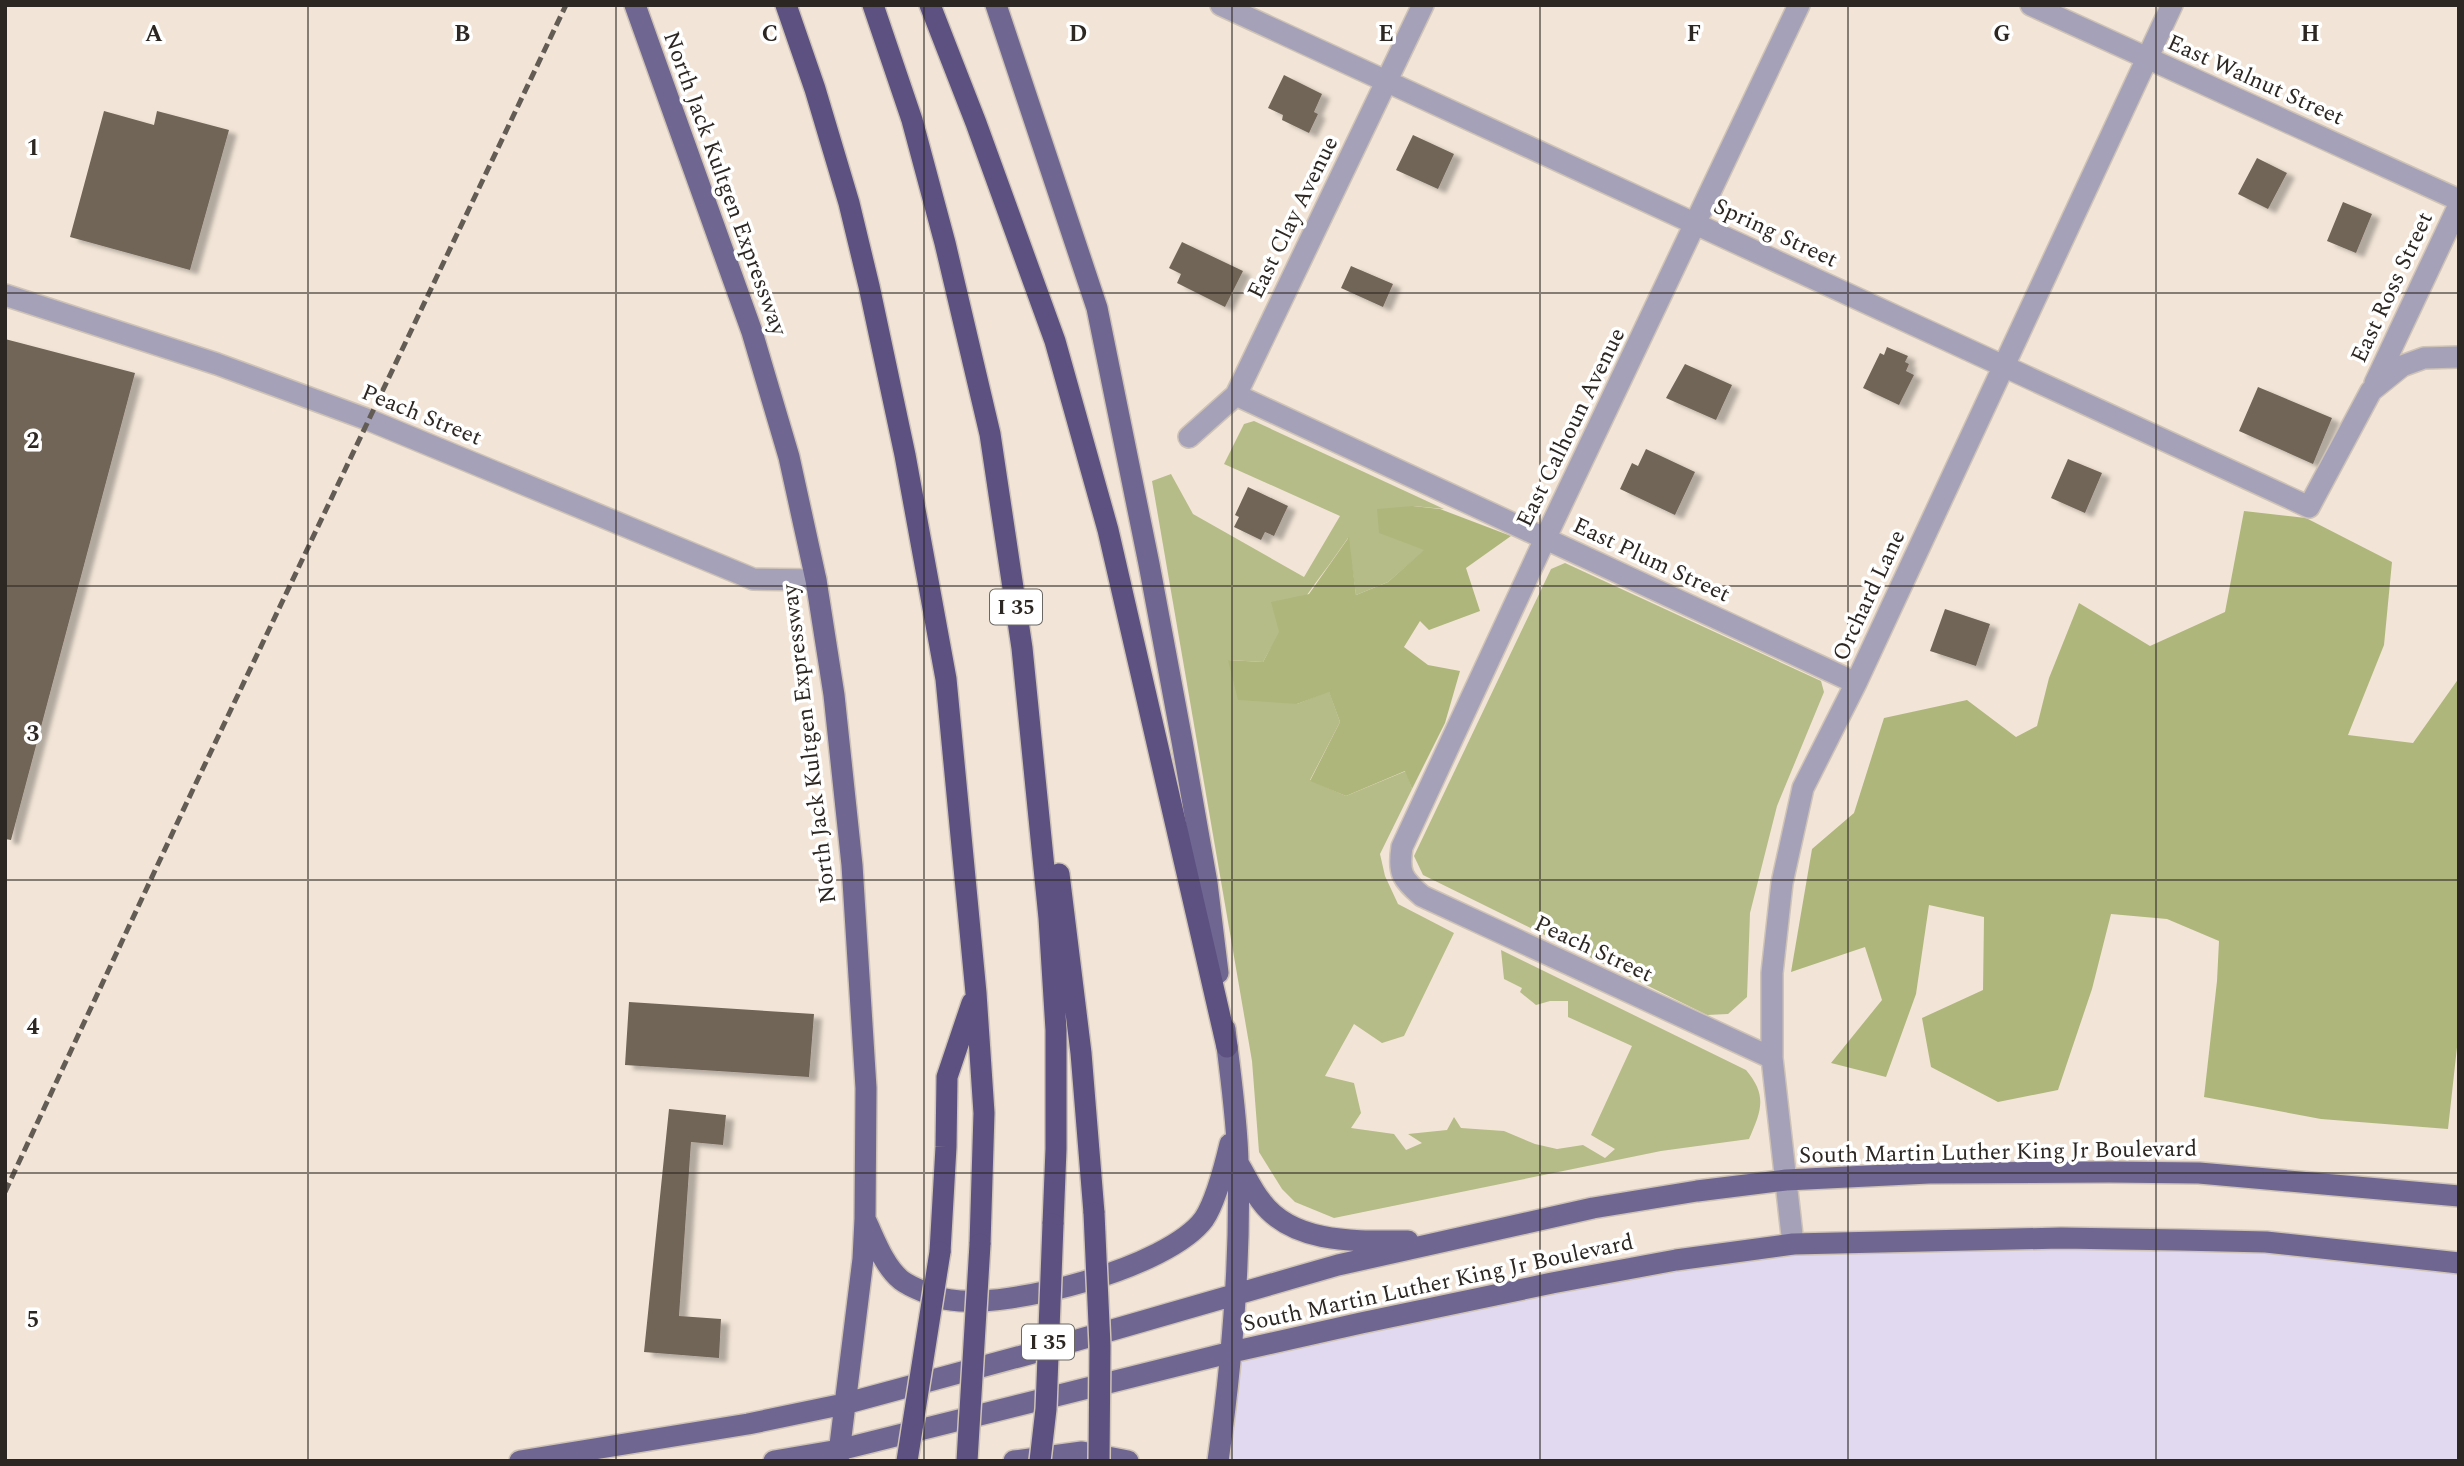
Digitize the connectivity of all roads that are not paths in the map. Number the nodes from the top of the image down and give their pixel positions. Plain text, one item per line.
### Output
1 (635, 5) edge
2 (786, 5) edge
3 (873, 5) edge
4 (930, 5) edge
5 (996, 5) edge
6 (1221, 5) edge
7 (1423, 5) edge
8 (1799, 5) edge
9 (2031, 5) edge
10 (2172, 5) edge
11 (2147, 58) junction
12 (1387, 80) junction
13 (2459, 202) edge
14 (1696, 224) junction
15 (5, 295) edge
16 (2459, 357) edge
17 (2004, 366) junction
18 (2371, 391) junction
19 (1236, 395) junction
20 (1189, 437) dead end
21 (2309, 507) joint
22 (1545, 539) junction
23 (816, 580) junction
24 (1023, 649) junction
25 (1856, 683) junction
26 (1401, 875) joint
27 (976, 993) junction
28 (1227, 1047) junction
29 (1772, 1058) junction
30 (1232, 1087) junction
31 (1238, 1163) junction
32 (1786, 1180) junction
33 (2459, 1196) edge
34 (865, 1219) junction
35 (1441, 1241) junction
36 (1793, 1244) junction
37 (2459, 1263) edge
38 (1237, 1295) junction
39 (1232, 1352) junction
40 (844, 1404) junction
41 (838, 1455) edge
42 (520, 1461) edge
43 (774, 1461) edge
44 (907, 1461) edge
45 (967, 1461) edge
46 (1014, 1461) edge
47 (1040, 1461) edge
48 (1099, 1461) edge
49 (1128, 1461) edge
50 (1218, 1461) edge

1 - 23 main road, North Jack Kultgen Expressway
2 - 27 highway
3 - 24 highway, I 35
4 - 28 highway
5 - 28 main road
6 - 12 street, Spring Street
7 - 12 street, East Clay Avenue
8 - 14 street, East Calhoun Avenue
9 - 11 street, East Walnut Street
10 - 11 street, Orchard Lane
11 - 13 street, East Walnut Street
11 - 17 street, Orchard Lane
12 - 14 street, Spring Street
12 - 19 street, East Clay Avenue
13 - 18 street, East Ross Street
14 - 17 street, Spring Street
14 - 22 street, East Calhoun Avenue
15 - 23 street, Peach Street
16 - 18 street
17 - 21 street, Spring Street
17 - 25 street, Orchard Lane
18 - 21 street, East Ross Street
19 - 20 street, East Clay Avenue
19 - 22 street, East Plum Street
22 - 25 street, East Plum Street
22 - 26 street, East Calhoun Avenue
23 - 34 main road, North Jack Kultgen Expressway
24 - 47 highway, I 35, bridge
24 - 48 highway, bridge
25 - 29 street, Orchard Lane
26 - 29 street, Peach Street
27 - 44 highway, bridge
27 - 45 highway, bridge
28 - 30 main road
29 - 32 street, Orchard Lane
30 - 31 main road
30 - 34 main road
31 - 35 main road
31 - 38 main road
32 - 33 main road, South Martin Luther King Jr Boulevard
32 - 35 main road, South Martin Luther King Jr Boulevard
32 - 36 street, Orchard Lane
34 - 40 main road, North Jack Kultgen Expressway
35 - 38 main road, South Martin Luther King Jr Boulevard
36 - 37 main road, South Martin Luther King Jr Boulevard
36 - 39 main road, South Martin Luther King Jr Boulevard
38 - 39 main road
38 - 40 main road, South Martin Luther King Jr Boulevard
39 - 41 main road, South Martin Luther King Jr Boulevard
39 - 50 main road
40 - 41 main road, North Jack Kultgen Expressway
40 - 42 main road, South Martin Luther King Jr Boulevard
41 - 43 main road, South Martin Luther King Jr Boulevard
46 - 49 main road

